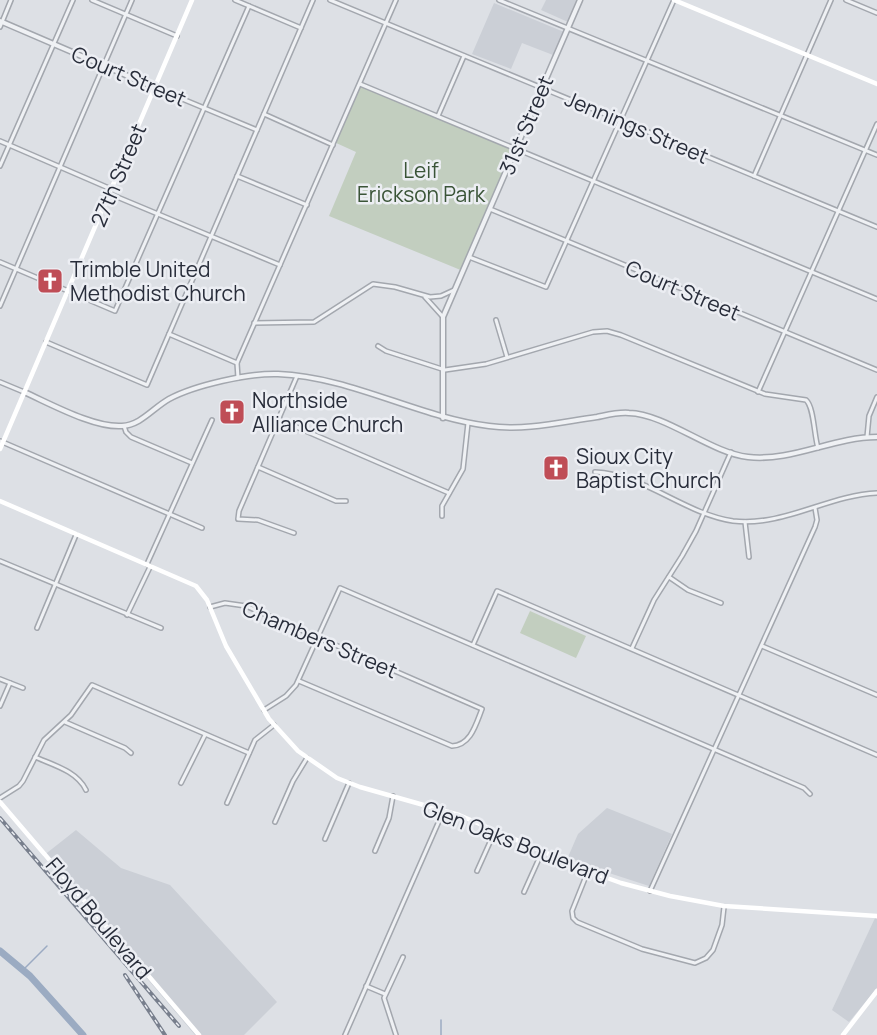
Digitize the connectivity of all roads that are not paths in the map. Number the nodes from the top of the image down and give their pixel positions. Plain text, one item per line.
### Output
1 (12, 0) edge
2 (73, 0) edge
3 (92, 0) edge
4 (132, 0) edge
5 (192, 0) edge
6 (235, 0) edge
7 (313, 0) edge
8 (330, 0) edge
9 (396, 0) edge
10 (500, 0) edge
11 (580, 0) edge
12 (674, 0) edge
13 (831, 0) edge
14 (846, 0) edge
15 (249, 6) junction
16 (877, 13) edge
17 (126, 14) junction
18 (1, 23) edge
19 (387, 24) junction
20 (300, 28) junction
21 (568, 28) junction
22 (177, 36) junction
23 (54, 45) junction
24 (807, 55) junction
25 (464, 56) junction
26 (647, 60) junction
27 (104, 65) junction
28 (360, 84) junction
29 (877, 84) edge
30 (542, 87) junction
31 (156, 88) junction
32 (205, 108) junction
33 (264, 114) junction
34 (438, 116) junction
35 (781, 116) junction
36 (620, 121) junction
37 (877, 124) edge
38 (257, 130) junction
39 (0, 141) edge
40 (9, 145) junction
41 (333, 145) junction
42 (516, 149) junction
43 (865, 150) junction
44 (877, 156) edge
45 (0, 166) edge
46 (62, 167) junction
47 (237, 176) junction
48 (754, 176) junction
49 (593, 181) junction
50 (111, 192) junction
51 (307, 205) junction
52 (490, 209) junction
53 (839, 211) junction
54 (159, 214) junction
55 (877, 227) edge
56 (210, 236) junction
57 (568, 241) junction
58 (469, 257) junction
59 (0, 262) edge
60 (280, 266) junction
61 (17, 269) junction
62 (812, 272) junction
63 (454, 290) junction
64 (68, 291) junction
65 (424, 296) junction
66 (877, 299) edge
67 (0, 306) edge
68 (443, 317) junction
69 (496, 320) dead end
70 (254, 323) junction
71 (785, 332) junction
72 (170, 334) junction
73 (46, 342) junction
74 (378, 346) dead end
75 (507, 357) junction
76 (237, 363) junction
77 (877, 370) edge
78 (442, 371) junction
79 (297, 376) junction
80 (238, 378) junction
81 (0, 381) edge
82 (24, 392) junction
83 (758, 392) junction
84 (877, 397) edge
85 (443, 418) junction
86 (278, 419) junction
87 (212, 420) dead end
88 (468, 423) junction
89 (124, 426) junction
90 (867, 437) junction
91 (877, 437) edge
92 (1, 442) edge
93 (818, 448) junction
94 (0, 449) edge
95 (731, 452) junction
96 (192, 463) junction
97 (258, 467) junction
98 (595, 472) dead end
99 (449, 493) junction
100 (877, 493) edge
101 (0, 501) edge
102 (346, 501) dead end
103 (815, 508) junction
104 (705, 512) junction
105 (170, 514) junction
106 (442, 516) dead end
107 (745, 522) junction
108 (202, 528) dead end
109 (294, 533) dead end
110 (77, 534) junction
111 (748, 557) dead end
112 (0, 561) edge
113 (149, 565) junction
114 (669, 577) junction
115 (56, 584) junction
116 (720, 603) dead end
117 (210, 607) junction
118 (127, 615) junction
119 (37, 628) dead end
120 (161, 628) dead end
121 (318, 638) junction
122 (472, 645) junction
123 (762, 646) junction
124 (632, 649) junction
125 (0, 679) edge
126 (299, 681) junction
127 (10, 683) junction
128 (23, 688) dead end
129 (877, 694) edge
130 (739, 695) junction
131 (0, 706) edge
132 (264, 710) junction
133 (65, 722) junction
134 (274, 725) junction
135 (205, 735) junction
136 (714, 750) junction
137 (131, 753) dead end
138 (249, 753) junction
139 (877, 755) edge
140 (35, 757) junction
141 (307, 759) junction
142 (181, 783) dead end
143 (349, 783) junction
144 (86, 790) dead end
145 (810, 794) dead end
146 (393, 796) junction
147 (0, 800) edge
148 (227, 803) dead end
149 (444, 810) junction
150 (275, 822) dead end
151 (496, 830) junction
152 (325, 839) dead end
153 (543, 850) junction
154 (375, 851) dead end
155 (477, 871) dead end
156 (588, 871) junction
157 (650, 891) junction
158 (524, 892) dead end
159 (724, 906) junction
160 (877, 916) edge
161 (403, 957) dead end
162 (366, 986) junction
163 (877, 991) edge
164 (386, 994) junction
165 (199, 1035) edge
166 (345, 1035) edge
167 (396, 1035) edge
168 (843, 1035) edge

1 - 18 street
2 - 23 street
3 - 17 street
4 - 17 street
5 - 22 main road, 27th Street
6 - 15 street
7 - 20 street
8 - 19 street, Jennings Street
9 - 19 street
10 - 21 street
11 - 21 street, 31st Street
12 - 24 main road
12 - 26 street
13 - 24 street
14 - 16 street
15 - 20 street
15 - 32 street
17 - 22 street
17 - 27 street
18 - 23 street, Court Street
19 - 25 street, Jennings Street
19 - 28 street
20 - 33 street
21 - 26 street
21 - 30 street, 31st Street
22 - 31 main road, 27th Street
23 - 27 street, Court Street
23 - 40 street
24 - 29 main road
24 - 35 street
25 - 30 street, Jennings Street
25 - 34 street
26 - 35 street
26 - 36 street
27 - 31 street, Court Street
27 - 46 street
28 - 34 street
28 - 41 street
30 - 36 street, Jennings Street
30 - 42 street, 31st Street
31 - 32 street, Court Street
31 - 50 main road, 27th Street
32 - 38 street, Court Street
32 - 54 street
33 - 38 street
33 - 41 street
34 - 42 street
35 - 43 street
35 - 48 street
36 - 48 street, Jennings Street
36 - 49 street
37 - 43 street
38 - 47 street
39 - 40 street
40 - 45 street
40 - 46 street
41 - 51 street
42 - 49 street
42 - 52 street, 31st Street
43 - 44 street
43 - 53 street
46 - 50 street
46 - 61 street
47 - 51 street
47 - 56 street
48 - 53 street, Jennings Street
49 - 57 street
49 - 62 street
50 - 54 street
50 - 64 main road, 27th Street
51 - 60 street
52 - 57 street, Court Street
52 - 58 street, 31st Street
53 - 55 street, Jennings Street
53 - 62 street
54 - 56 street
54 - 64 street
56 - 60 street
56 - 72 street
57 - 58 street
57 - 71 street, Court Street
58 - 63 street, 31st Street
59 - 61 street
60 - 70 street
61 - 64 street
61 - 67 street
62 - 66 street
62 - 71 street
63 - 65 street
63 - 68 street, 31st Street
64 - 73 main road, 27th Street
65 - 68 street
65 - 70 street
68 - 78 street
69 - 75 street
70 - 76 street
71 - 77 street, Court Street
71 - 83 street
72 - 73 street
72 - 76 street
73 - 82 main road, 27th Street
74 - 78 street
75 - 78 street
75 - 83 street
76 - 80 street
78 - 85 street
79 - 80 street
79 - 85 street
79 - 86 street
80 - 89 street
81 - 82 street
82 - 89 street
82 - 92 main road, 27th Street
83 - 93 street
84 - 90 street
85 - 88 street
86 - 97 street
86 - 99 street
87 - 96 street
88 - 95 street
88 - 99 street
89 - 96 street
90 - 91 street
90 - 93 street
92 - 94 main road, 27th Street
92 - 105 street
93 - 95 street
95 - 104 street
96 - 105 street
97 - 102 street
97 - 109 street
98 - 104 street
99 - 106 street
100 - 103 street
101 - 110 main road, Chambers Street
103 - 107 street
103 - 123 street
104 - 107 street
104 - 114 street
105 - 108 street
105 - 113 street
107 - 111 street
110 - 113 main road, Chambers Street
110 - 115 street
112 - 115 street
113 - 117 main road, Chambers Street
113 - 118 street
114 - 116 street
114 - 124 street
115 - 118 street
115 - 119 street
117 - 121 street, Chambers Street
117 - 132 main road, Glen Oaks Boulevard
118 - 120 street
121 - 122 street
121 - 126 street
121 - 126 street, Chambers Street
122 - 124 street
122 - 136 street
123 - 129 street
123 - 130 street
124 - 130 street
125 - 127 street
126 - 132 street
127 - 128 street
127 - 131 street
130 - 136 street
130 - 139 street
132 - 134 main road, Glen Oaks Boulevard
133 - 135 street
133 - 137 street
133 - 140 street
134 - 138 street
134 - 141 main road, Glen Oaks Boulevard
135 - 138 street
135 - 142 street
136 - 145 street
136 - 157 street
138 - 148 street
140 - 144 street
140 - 147 street
141 - 143 main road, Glen Oaks Boulevard
141 - 150 street
143 - 146 main road, Glen Oaks Boulevard
143 - 152 street
146 - 149 main road, Glen Oaks Boulevard
146 - 154 street
147 - 165 main road, Floyd Boulevard
149 - 151 main road, Glen Oaks Boulevard
149 - 162 street
151 - 153 main road, Glen Oaks Boulevard
151 - 155 street
153 - 156 main road, Glen Oaks Boulevard
153 - 158 street
156 - 157 main road, Glen Oaks Boulevard
156 - 159 street
157 - 159 main road, Glen Oaks Boulevard
159 - 160 main road, Glen Oaks Boulevard
161 - 164 street
162 - 164 street
162 - 166 street
163 - 168 main road
164 - 167 street

